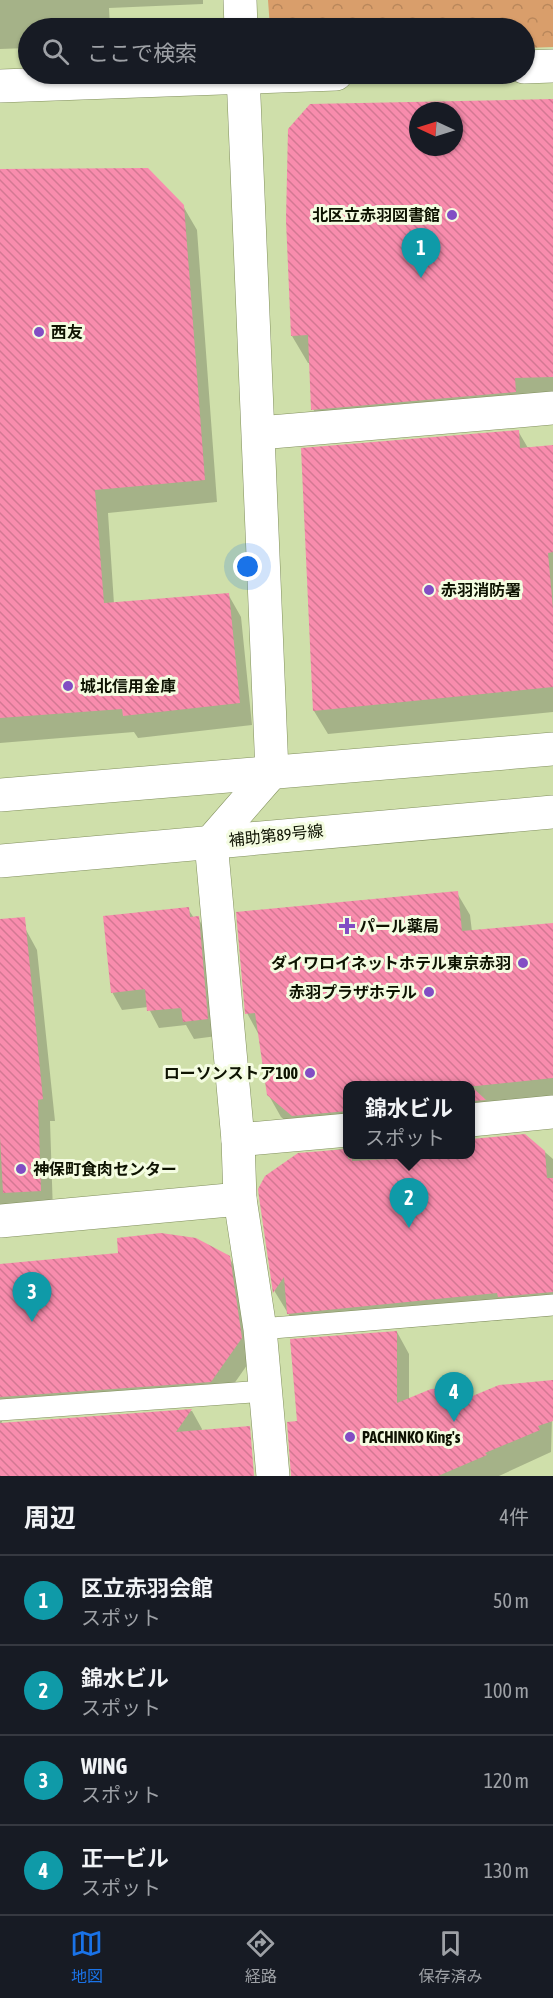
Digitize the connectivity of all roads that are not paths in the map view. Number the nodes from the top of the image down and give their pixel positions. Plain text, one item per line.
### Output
1 (240, 0) edge
2 (241, 18) edge
3 (553, 66) edge
4 (535, 67) edge
5 (44, 84) edge
6 (243, 84) edge
7 (0, 86) edge
8 (553, 408) edge
9 (259, 433) junction
10 (553, 749) edge
11 (272, 772) junction
12 (0, 795) edge
13 (553, 812) edge
14 (211, 842) junction
15 (0, 861) edge
16 (553, 1112) edge
17 (475, 1119) edge
18 (343, 1130) edge
19 (238, 1140) junction
20 (240, 1199) junction
21 (0, 1221) edge
22 (553, 1305) edge
23 (260, 1329) junction
24 (265, 1390) junction
25 (0, 1410) edge
26 (273, 1476) edge

1 - 2 street
3 - 4 street
5 - 7 street
6 - 9 street
8 - 9 street
9 - 11 street
10 - 11 street
11 - 12 street
11 - 14 street
13 - 14 street, 補助第89号線
14 - 15 street, 補助第89号線
14 - 19 street
16 - 17 street
18 - 19 street
19 - 20 street
20 - 21 street
20 - 23 street
22 - 23 lane
23 - 24 street
24 - 25 lane
24 - 26 street

